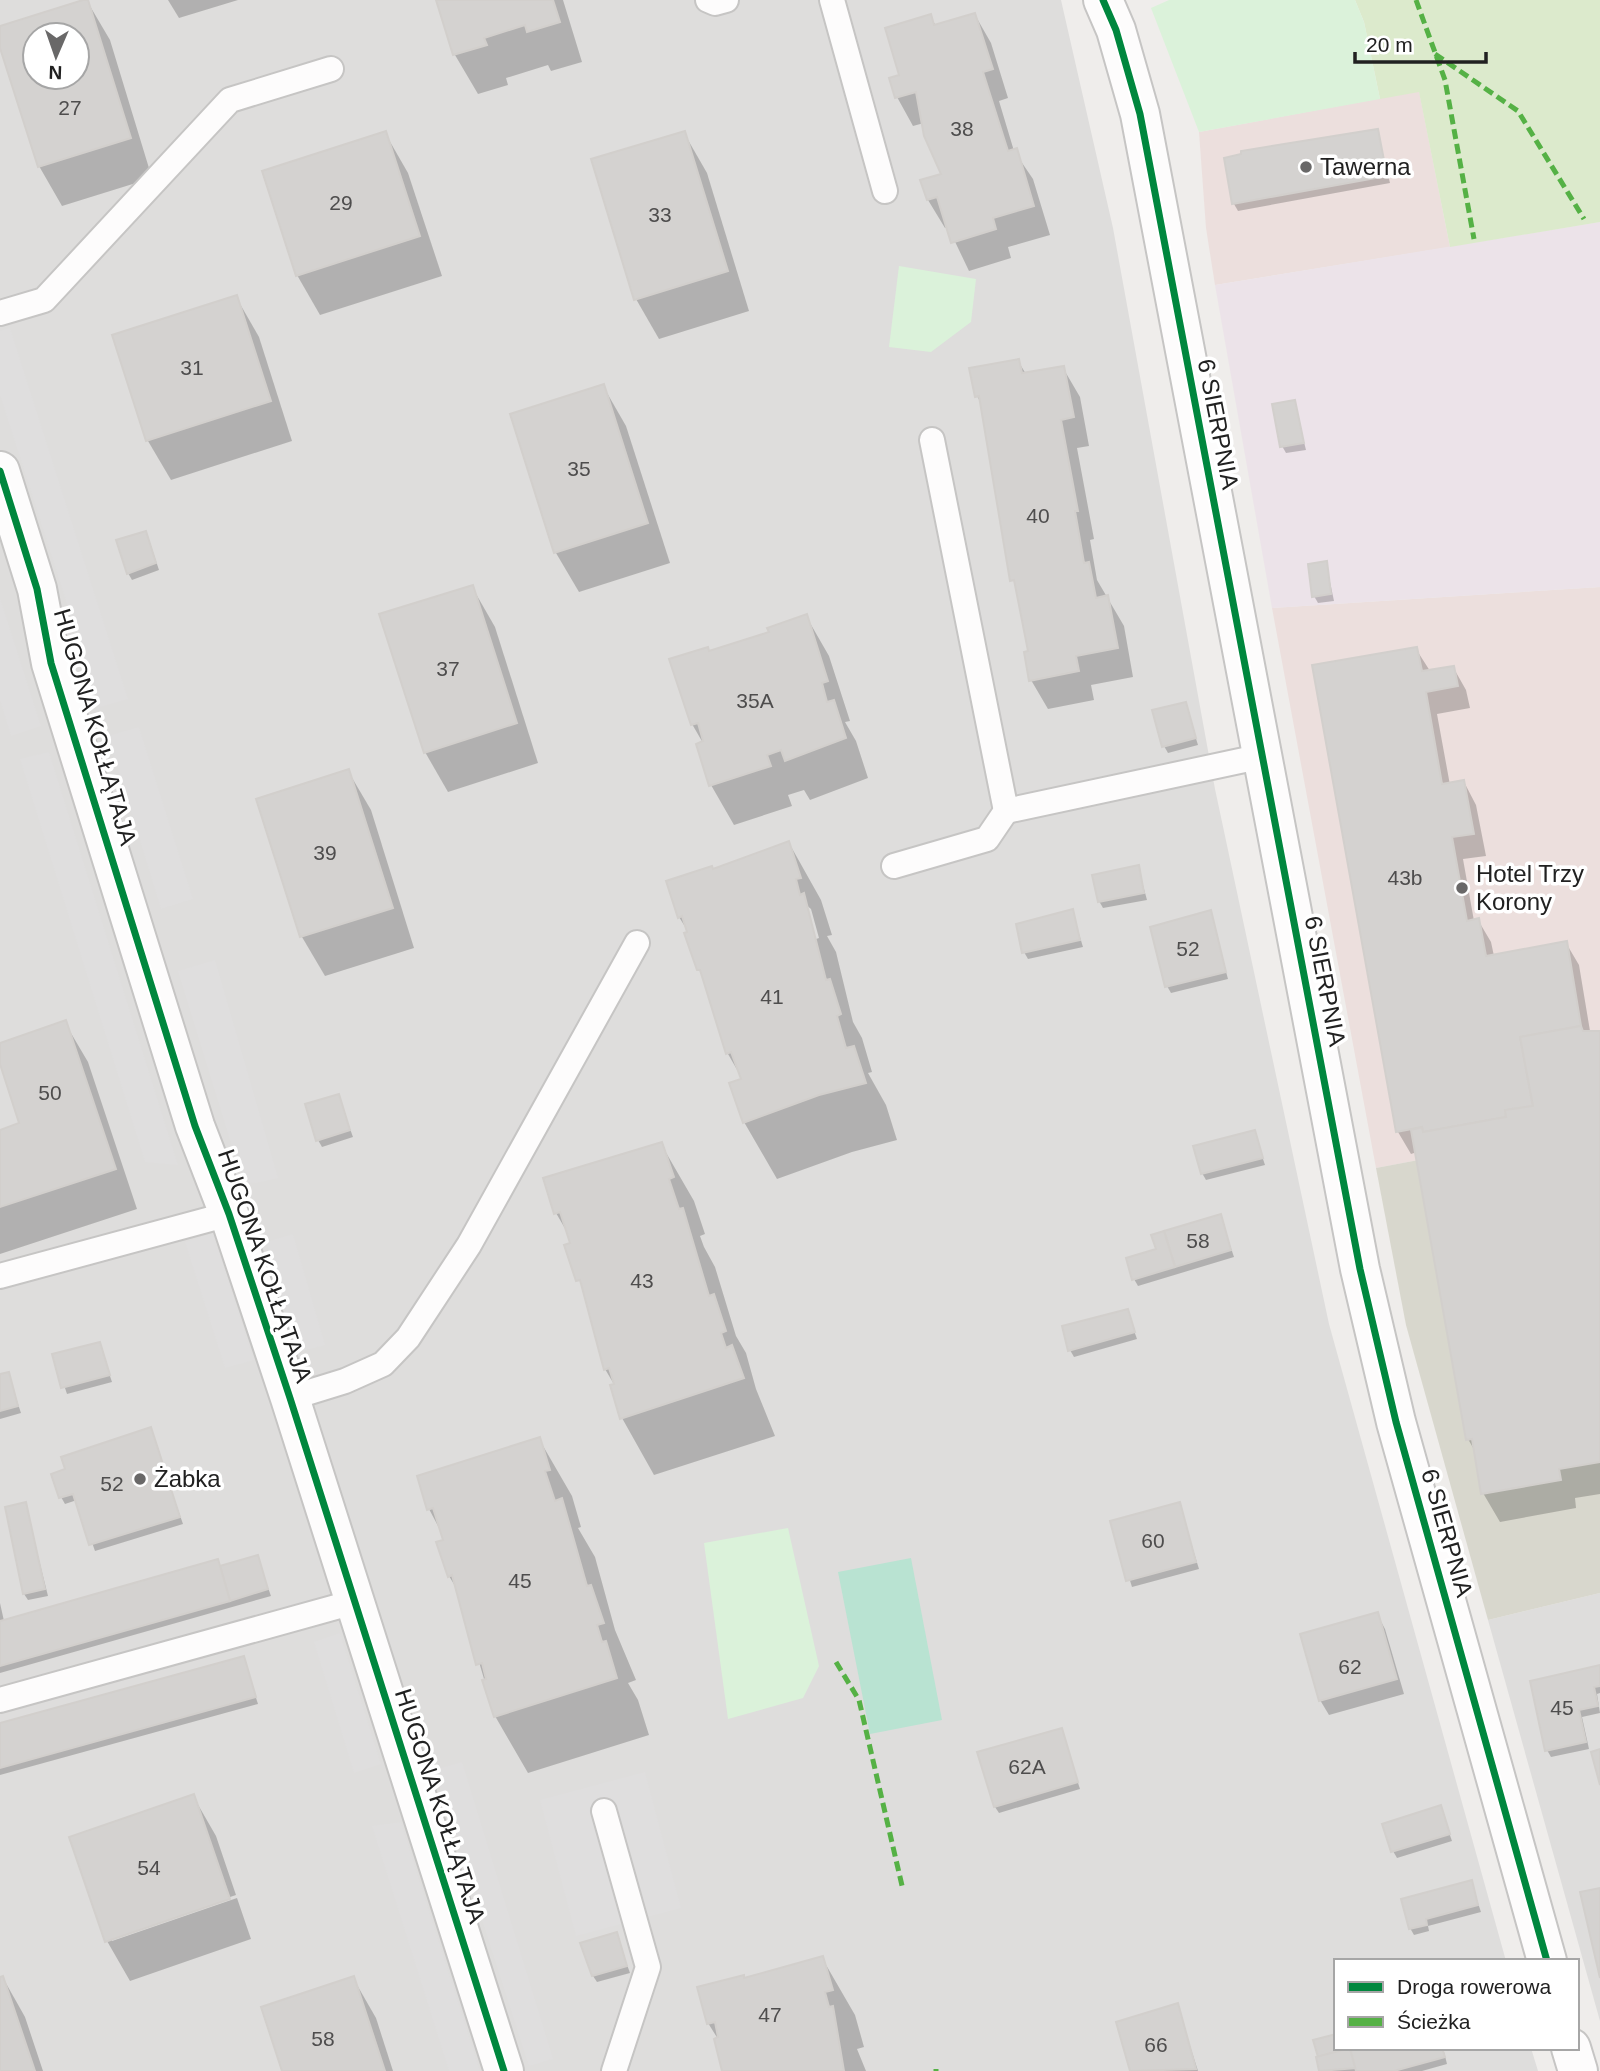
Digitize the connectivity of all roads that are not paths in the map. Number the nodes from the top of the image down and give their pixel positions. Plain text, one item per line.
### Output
1 (708, 0) edge
2 (726, 0) edge
3 (832, 0) edge
4 (1103, 0) edge
5 (331, 69) dead end
6 (885, 191) dead end
7 (0, 313) edge
8 (932, 440) dead end
9 (0, 471) edge
10 (1263, 756) junction
11 (1006, 811) junction
12 (894, 866) dead end
13 (637, 943) dead end
14 (229, 1214) junction
15 (0, 1276) edge
16 (290, 1398) junction
17 (354, 1602) junction
18 (0, 1700) edge
19 (604, 1811) dead end
20 (1546, 1959) edge
21 (1573, 2050) edge
22 (504, 2071) edge
23 (614, 2071) edge
24 (1578, 2071) edge

1 - 2 lane
3 - 6 lane
4 - 10 street, 6 SIERPNIA
5 - 7 lane
8 - 11 lane
9 - 14 street, HUGONA KOŁŁĄTAJA
10 - 11 lane
10 - 20 street, 6 SIERPNIA
11 - 12 lane
13 - 16 lane
14 - 15 lane
14 - 16 street, HUGONA KOŁŁĄTAJA
16 - 17 street, HUGONA KOŁŁĄTAJA
17 - 18 lane
17 - 22 street, HUGONA KOŁŁĄTAJA
19 - 23 lane
21 - 24 street

